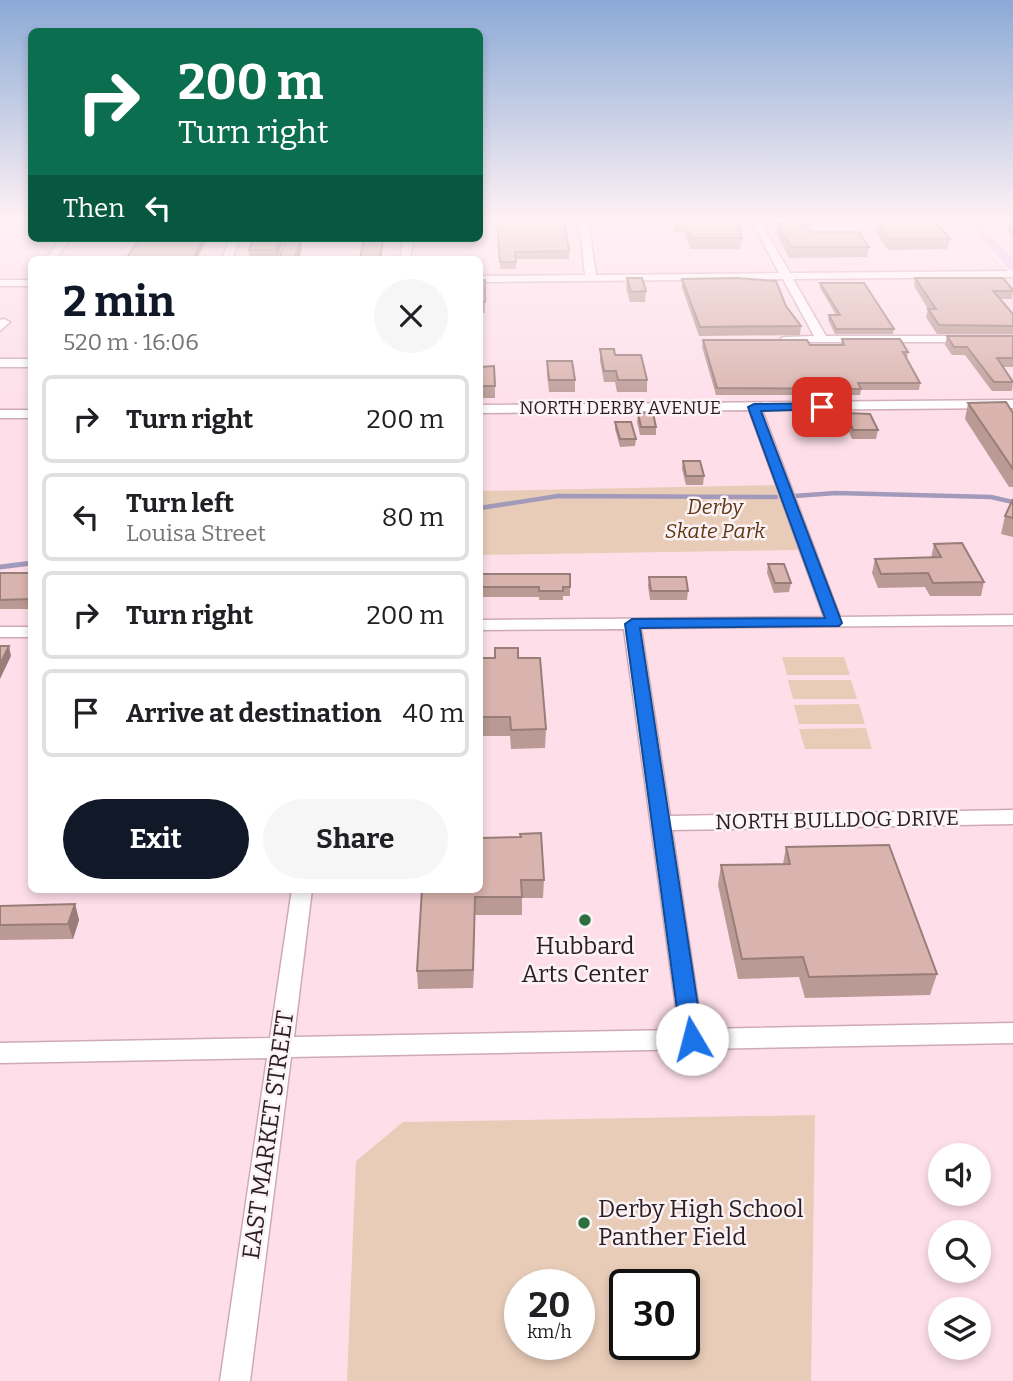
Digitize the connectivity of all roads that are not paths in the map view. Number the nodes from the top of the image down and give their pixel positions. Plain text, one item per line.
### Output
1 (792, 284) edge
2 (1013, 339) edge
3 (822, 340) junction
4 (768, 341) edge
5 (0, 363) edge
6 (28, 363) edge
7 (1013, 404) edge
8 (754, 407) junction
9 (483, 409) edge
10 (0, 414) edge
11 (28, 414) edge
12 (1013, 620) edge
13 (834, 623) junction
14 (632, 624) junction
15 (483, 625) edge
16 (0, 632) edge
17 (28, 632) edge
18 (1013, 817) edge
19 (661, 824) junction
20 (301, 893) edge
21 (1013, 1033) edge
22 (692, 1039) junction
23 (279, 1048) junction
24 (0, 1054) edge
25 (235, 1381) edge

1 - 3 street
2 - 3 street
3 - 4 street
5 - 6 street
7 - 8 street, NORTH DERBY AVENUE
8 - 9 street, NORTH DERBY AVENUE
8 - 13 street
10 - 11 street
12 - 13 street
13 - 14 street
14 - 15 street
14 - 19 street
16 - 17 street
18 - 19 street, NORTH BULLDOG DRIVE
19 - 22 street
20 - 23 street, EAST MARKET STREET
21 - 22 street
22 - 23 street
23 - 24 street
23 - 25 street, EAST MARKET STREET

